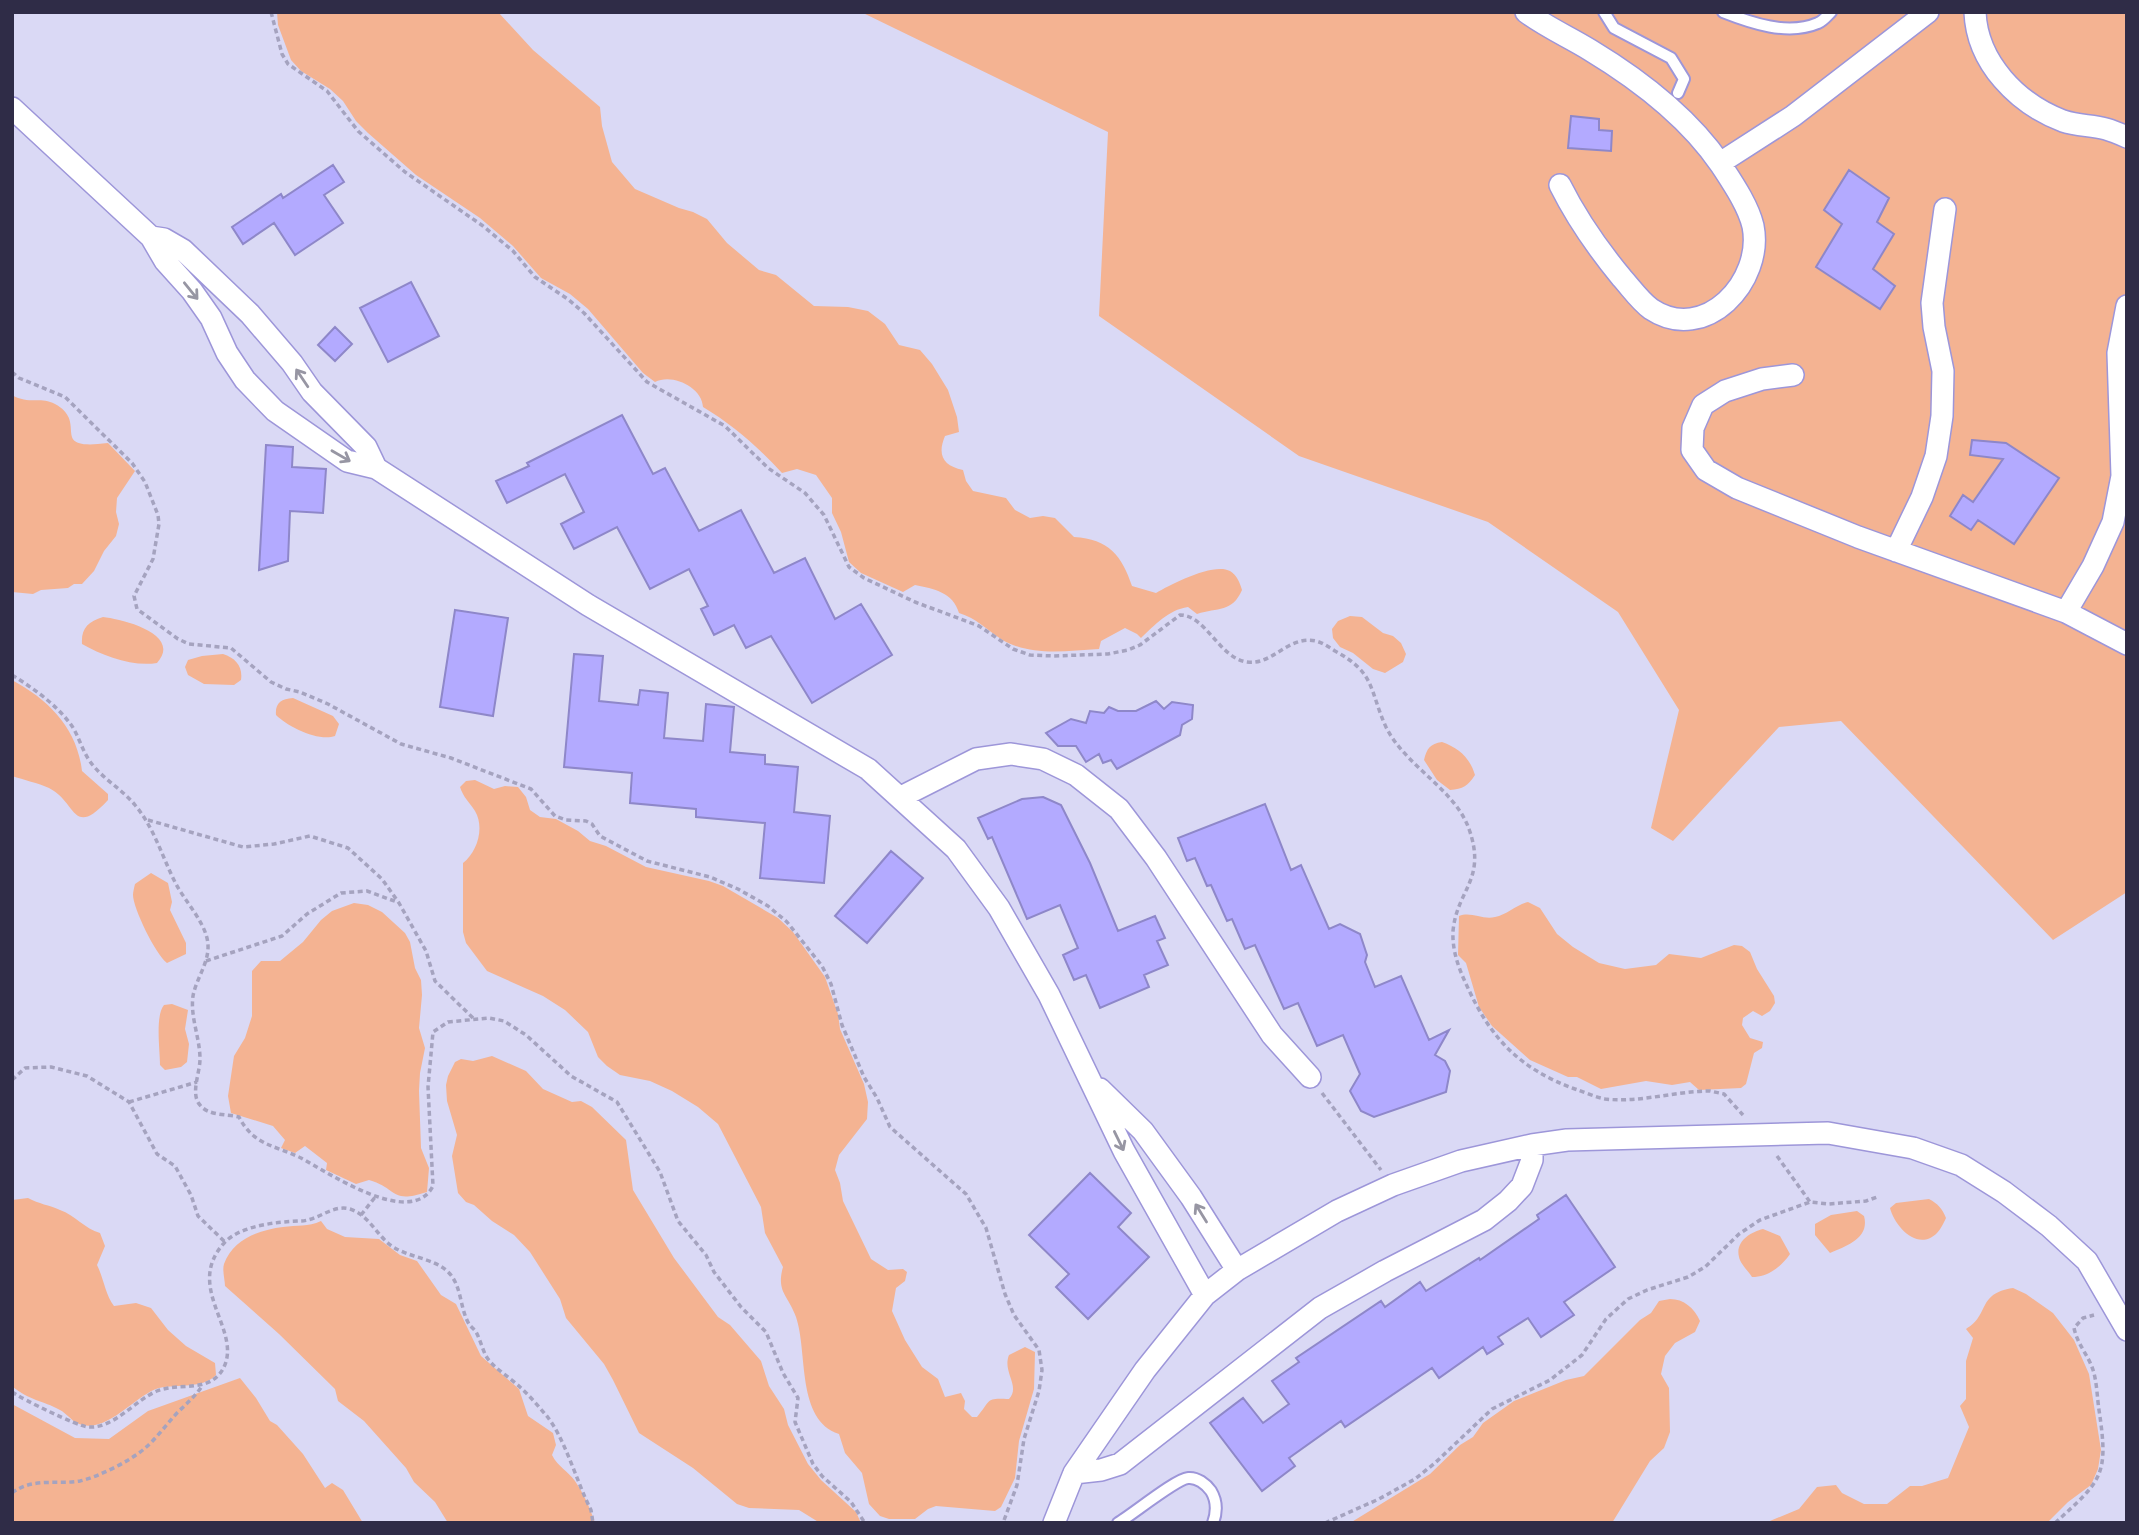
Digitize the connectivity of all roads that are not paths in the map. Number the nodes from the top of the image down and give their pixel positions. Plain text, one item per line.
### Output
1 (1526, 12) edge
2 (1604, 12) edge
3 (1723, 12) edge
4 (1831, 12) edge
5 (1928, 12) edge
6 (1975, 12) edge
7 (1678, 93) dead end
8 (12, 108) edge
9 (2127, 137) edge
10 (1720, 163) junction
11 (1560, 185) dead end
12 (1945, 209) dead end
13 (151, 237) junction
14 (2127, 306) edge
15 (1793, 374) dead end
16 (376, 468) junction
17 (1896, 551) junction
18 (2066, 612) junction
19 (2127, 645) edge
20 (901, 797) junction
21 (1310, 1077) road end
22 (1090, 1079) junction
23 (1532, 1145) junction
24 (1237, 1270) junction
25 (1205, 1295) junction
26 (2127, 1330) edge
27 (1074, 1473) junction
28 (1054, 1523) edge
29 (1118, 1523) edge
30 (1213, 1523) edge

1 - 10 street
2 - 7 lane
3 - 4 lane
5 - 10 street
6 - 9 street
8 - 13 street
10 - 11 street
12 - 17 street
16 -> 13 street
13 -> 16 street
14 - 18 street
15 - 17 street
16 - 20 street
17 - 18 street
18 - 19 street
20 - 21 street
20 - 22 street
24 -> 22 street
22 -> 25 street
23 - 24 street
23 - 26 street
23 - 27 street
24 - 25 street
25 - 27 street
27 - 28 street
29 - 30 lane

